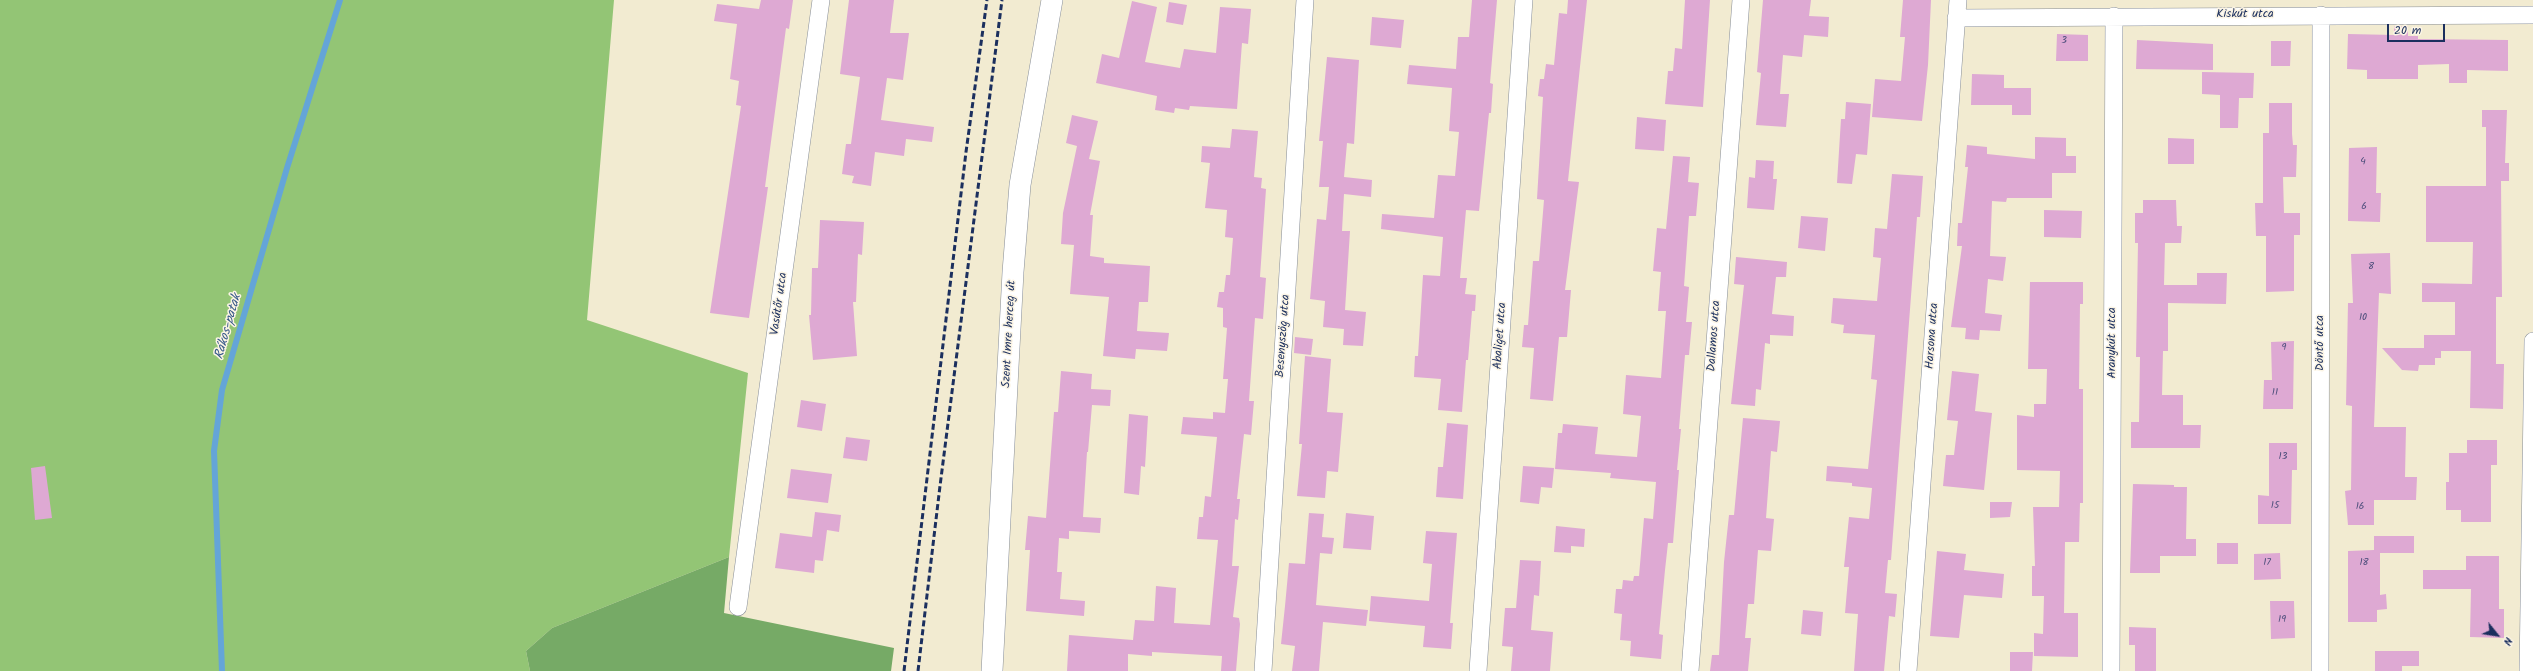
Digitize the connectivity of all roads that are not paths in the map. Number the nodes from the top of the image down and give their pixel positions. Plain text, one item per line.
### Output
1 (821, 0) edge
2 (1052, 0) edge
3 (1305, 0) edge
4 (1524, 0) edge
5 (1741, 0) edge
6 (1958, 0) edge
7 (2321, 15) junction
8 (2533, 15) edge
9 (2114, 16) junction
10 (1956, 18) junction
11 (2533, 341) edge
12 (738, 607) dead end
13 (992, 671) edge
14 (1264, 671) edge
15 (1478, 671) edge
16 (1690, 671) edge
17 (1908, 671) edge
18 (2111, 671) edge
19 (2320, 671) edge
20 (2528, 671) edge

1 - 12 street, Vasútőr utca
2 - 13 street, Szent Imre herceg út
3 - 14 street, Besenyszög utca
4 - 15 street, Abaliget utca
5 - 16 street, Dallamos utca
6 - 10 street, Harsona utca
7 - 8 street, Kiskút utca
7 - 9 street, Kiskút utca
7 - 19 street, Döntő utca
9 - 10 street, Kiskút utca
9 - 18 street, Aranykút utca
10 - 17 street, Harsona utca
11 - 20 street

